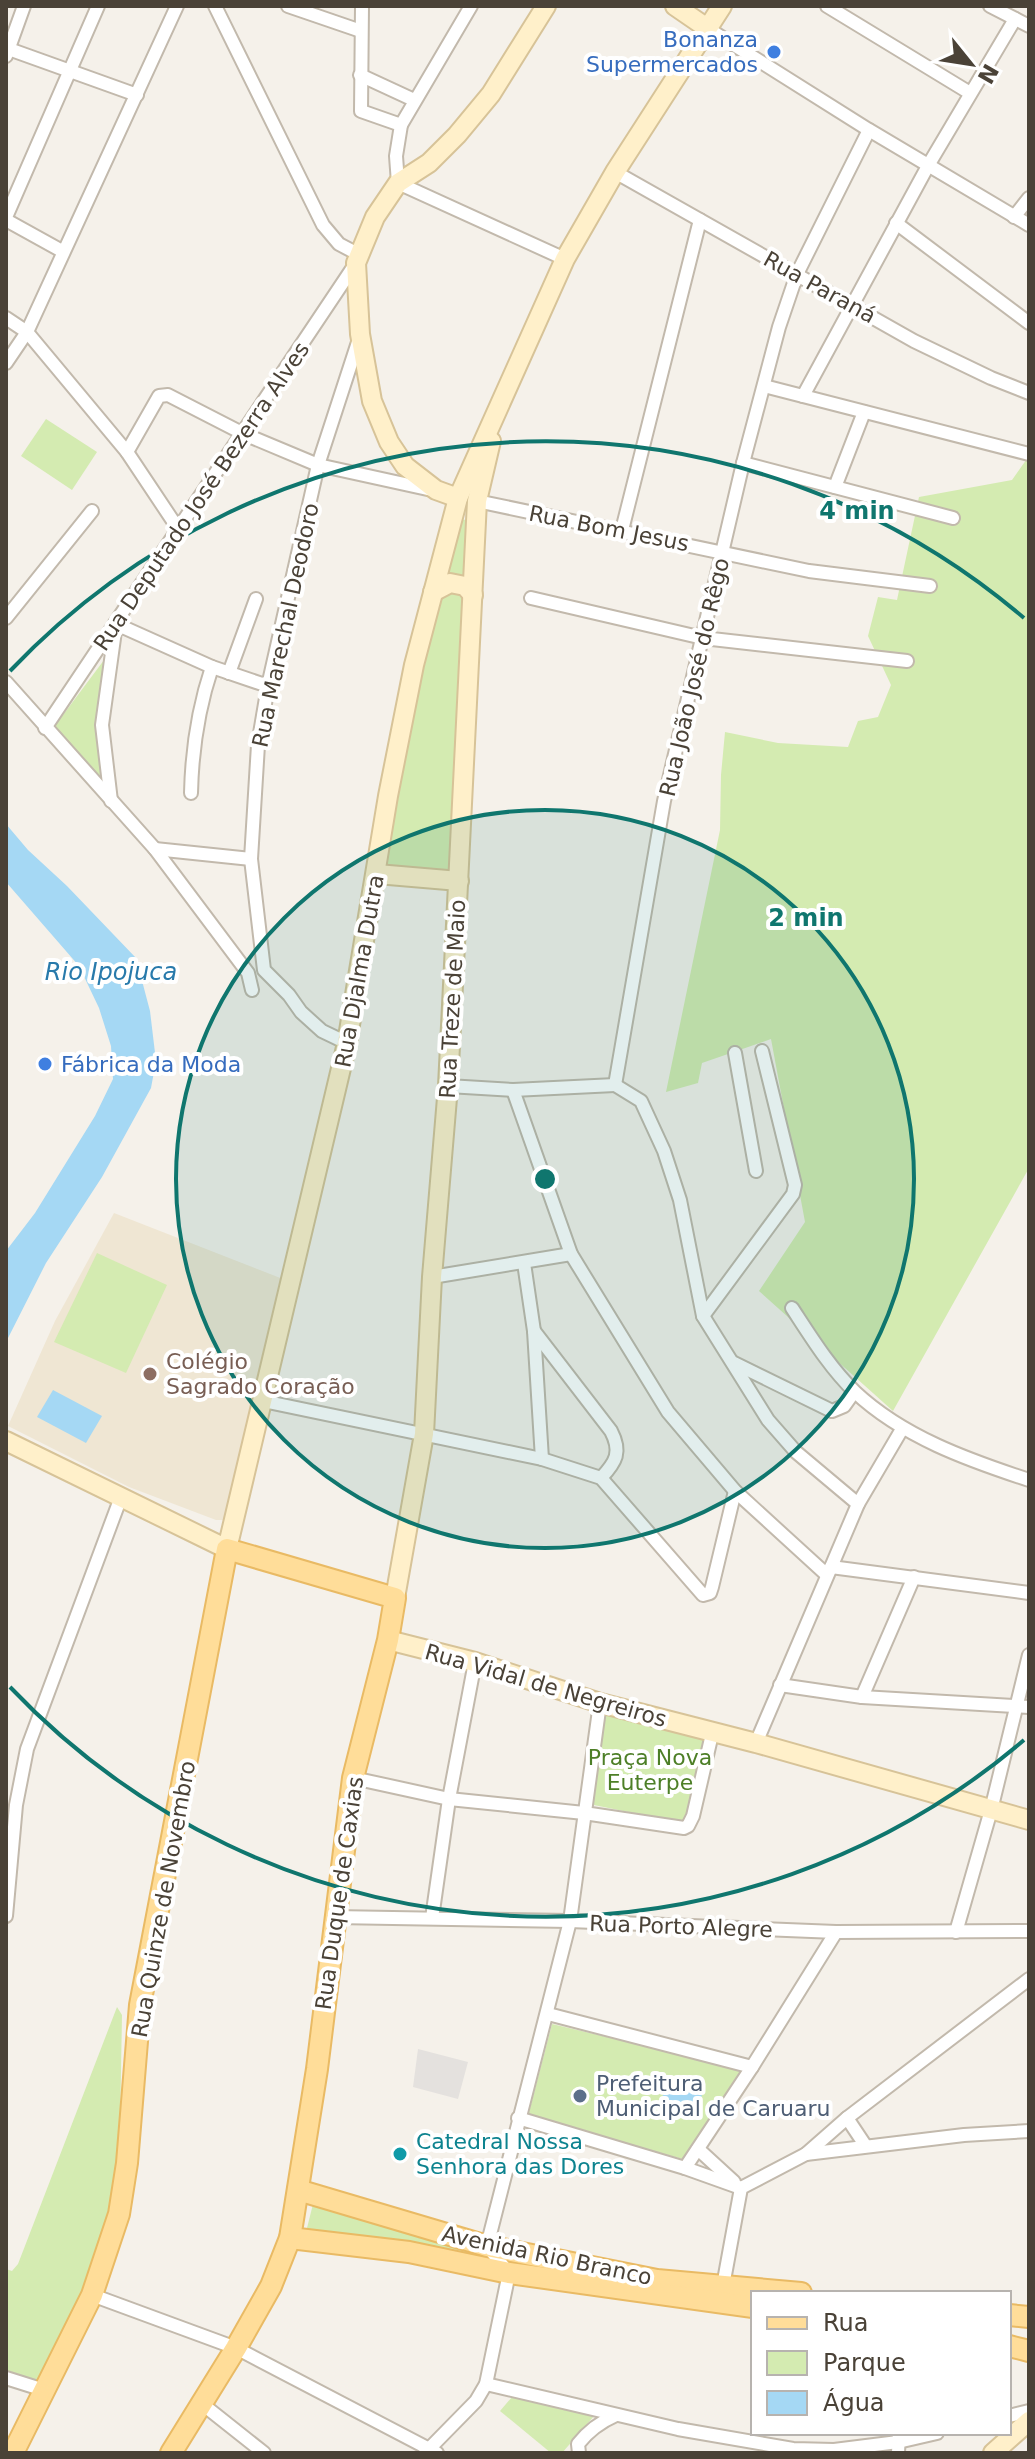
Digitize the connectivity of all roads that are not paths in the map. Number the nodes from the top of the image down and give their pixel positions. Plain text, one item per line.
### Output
1 (24, 6) edge
2 (98, 6) edge
3 (177, 6) edge
4 (215, 6) edge
5 (288, 6) edge
6 (362, 6) edge
7 (471, 6) edge
8 (546, 6) edge
9 (675, 6) edge
10 (722, 6) edge
11 (827, 6) edge
12 (990, 6) edge
13 (1015, 19) junction
14 (1029, 26) edge
15 (707, 28) junction
16 (361, 31) junction
17 (7, 51) edge
18 (69, 71) junction
19 (360, 75) junction
20 (970, 93) junction
21 (137, 95) junction
22 (414, 100) junction
23 (401, 125) junction
24 (869, 130) junction
25 (929, 164) junction
26 (615, 172) junction
27 (398, 183) junction
28 (1029, 198) edge
29 (1014, 217) junction
30 (6, 218) edge
31 (700, 220) junction
32 (896, 223) junction
33 (1029, 225) edge
34 (62, 251) junction
35 (358, 259) junction
36 (565, 259) junction
37 (797, 274) junction
38 (851, 304) junction
39 (6, 318) edge
40 (1029, 323) edge
41 (27, 332) junction
42 (360, 334) junction
43 (6, 363) edge
44 (764, 386) junction
45 (1029, 393) edge
46 (803, 396) junction
47 (501, 399) junction
48 (864, 412) junction
49 (244, 434) junction
50 (127, 452) junction
51 (1029, 454) edge
52 (743, 463) junction
53 (318, 465) junction
54 (835, 487) junction
55 (436, 490) junction
56 (458, 498) junction
57 (477, 501) junction
58 (92, 511) dead end
59 (953, 518) dead end
60 (179, 530) junction
61 (622, 530) junction
62 (723, 551) junction
63 (930, 586) dead end
64 (433, 592) junction
65 (473, 595) junction
66 (531, 598) dead end
67 (256, 599) dead end
68 (6, 618) edge
69 (116, 624) junction
70 (703, 638) junction
71 (907, 661) dead end
72 (212, 667) junction
73 (229, 673) junction
74 (6, 682) edge
75 (268, 686) junction
76 (45, 728) junction
77 (191, 793) dead end
78 (111, 801) junction
79 (155, 849) junction
80 (251, 859) junction
81 (377, 874) junction
82 (459, 881) junction
83 (252, 990) dead end
84 (347, 1043) junction
85 (762, 1051) dead end
86 (735, 1053) dead end
87 (615, 1085) junction
88 (448, 1086) junction
89 (513, 1090) junction
90 (756, 1171) dead end
91 (571, 1254) junction
92 (524, 1263) junction
93 (432, 1277) junction
94 (792, 1308) dead end
95 (703, 1316) junction
96 (534, 1331) junction
97 (731, 1362) junction
98 (854, 1392) junction
99 (263, 1401) junction
100 (902, 1429) junction
101 (424, 1434) junction
102 (6, 1441) edge
103 (542, 1459) junction
104 (601, 1478) junction
105 (1029, 1480) edge
106 (735, 1491) junction
107 (121, 1497) junction
108 (858, 1504) junction
109 (227, 1549) junction
110 (829, 1571) junction
111 (914, 1577) junction
112 (1029, 1593) edge
113 (395, 1598) junction
114 (388, 1640) junction
115 (1029, 1655) edge
116 (475, 1662) junction
117 (780, 1685) junction
118 (862, 1697) junction
119 (600, 1703) junction
120 (1023, 1706) edge
121 (712, 1734) junction
122 (756, 1743) junction
123 (353, 1778) junction
124 (449, 1799) junction
125 (991, 1810) junction
126 (584, 1813) junction
127 (1029, 1820) edge
128 (6, 1916) edge
129 (334, 1917) junction
130 (432, 1918) junction
131 (570, 1921) junction
132 (1029, 1931) edge
133 (836, 1932) junction
134 (956, 1932) junction
135 (1029, 1979) edge
136 (548, 2014) junction
137 (752, 2067) junction
138 (518, 2118) junction
139 (847, 2118) junction
140 (1026, 2129) edge
141 (865, 2145) junction
142 (698, 2149) junction
143 (806, 2154) junction
144 (685, 2168) junction
145 (741, 2188) junction
146 (298, 2190) junction
147 (290, 2238) junction
148 (487, 2246) junction
149 (509, 2273) junction
150 (723, 2286) junction
151 (779, 2291) edge
152 (92, 2295) junction
153 (751, 2307) edge
154 (236, 2348) junction
155 (6, 2378) edge
156 (486, 2384) junction
157 (44, 2390) junction
158 (201, 2403) junction
159 (616, 2415) junction
160 (1029, 2421) edge
161 (929, 2435) edge
162 (899, 2443) edge
163 (579, 2448) edge
164 (431, 2451) edge
165 (13, 2453) edge
166 (171, 2453) edge
167 (264, 2453) edge
168 (993, 2453) edge

1 - 17 street
2 - 18 street
3 - 21 street
4 - 35 street
5 - 16 street
6 - 16 street
7 - 22 street
8 - 27 main road
9 - 15 main road
10 - 15 main road
11 - 20 street
12 - 13 street
13 - 14 street
13 - 20 street
15 - 24 street
15 - 26 main road
16 - 19 street
17 - 18 street
18 - 21 street
18 - 30 street
19 - 22 street
19 - 23 street
20 - 25 street
21 - 34 street
22 - 23 street
23 - 27 street
24 - 25 street
24 - 37 street, Rua João José do Rêgo
25 - 29 street
25 - 32 street
26 - 31 street, Rua Paraná
26 - 36 main road
27 - 35 main road
27 - 36 street
28 - 29 street
29 - 33 street
30 - 34 street
31 - 37 street, Rua Paraná
31 - 61 street
32 - 38 street
32 - 40 street
34 - 41 street
35 - 42 main road
35 - 49 street, Rua Deputado José Bezerra Alves
36 - 47 main road
37 - 38 street, Rua Paraná
37 - 44 street, Rua João José do Rêgo
38 - 45 street, Rua Paraná
38 - 46 street
39 - 41 street
41 - 43 street
41 - 50 street
42 - 53 street, Rua Marechal Deodoro
42 - 55 main road
44 - 46 street
44 - 52 street, Rua João José do Rêgo
46 - 48 street
47 - 56 main road, Rua Djalma Dutra
47 - 57 main road, Rua Treze de Maio
48 - 51 street
48 - 54 street
49 - 50 street
49 - 53 street
49 - 60 street, Rua Deputado José Bezerra Alves
50 - 60 street
52 - 54 street
52 - 62 street, Rua João José do Rêgo
53 - 55 street
53 - 75 street, Rua Marechal Deodoro
54 - 59 street
55 - 56 main road
56 - 64 main road, Rua Djalma Dutra
57 - 61 street, Rua Bom Jesus
57 - 65 main road, Rua Treze de Maio
58 - 68 street
60 - 69 street, Rua Deputado José Bezerra Alves
61 - 62 street, Rua Bom Jesus
62 - 63 street, Rua Bom Jesus
62 - 70 street, Rua João José do Rêgo
64 - 65 main road
64 - 81 main road, Rua Djalma Dutra
65 - 82 main road, Rua Treze de Maio
66 - 70 street
67 - 73 street
69 - 72 street
69 - 76 street, Rua Deputado José Bezerra Alves
69 - 78 street
70 - 71 street
70 - 87 street, Rua João José do Rêgo
72 - 73 street
72 - 77 street
73 - 75 street
74 - 76 street
75 - 80 street, Rua Marechal Deodoro
76 - 78 street
78 - 79 street
79 - 80 street
79 - 83 street
80 - 84 street, Rua Marechal Deodoro
81 - 82 main road
81 - 84 main road, Rua Djalma Dutra
82 - 88 main road, Rua Treze de Maio
84 - 99 main road, Rua Djalma Dutra
85 - 95 street
86 - 90 street
87 - 89 street
87 - 95 street
88 - 89 street
88 - 93 main road, Rua Treze de Maio
89 - 91 street
91 - 92 street
91 - 106 street
92 - 93 street
92 - 96 street
93 - 101 main road, Rua Treze de Maio
94 - 98 street
95 - 97 street
96 - 103 street
96 - 104 street
97 - 98 street
97 - 108 street
98 - 100 street
99 - 101 street
99 - 109 main road, Rua Djalma Dutra
100 - 105 street
100 - 108 street
101 - 103 street
101 - 113 main road, Rua Treze de Maio
102 - 107 main road
103 - 104 street
104 - 106 street
106 - 110 street
107 - 109 main road
107 - 128 street
108 - 110 street
109 - 113 main road
109 - 152 main road, Rua Quinze de Novembro
110 - 111 street
110 - 117 street
111 - 112 street
111 - 118 street
113 - 114 main road, Rua Duque de Caxias
114 - 116 main road, Rua Vidal de Negreiros
114 - 123 main road, Rua Duque de Caxias
115 - 120 street
116 - 119 main road, Rua Vidal de Negreiros
116 - 124 street
117 - 118 street
117 - 122 street
118 - 120 street
119 - 121 main road, Rua Vidal de Negreiros
119 - 126 street
120 - 125 street
121 - 122 main road, Rua Vidal de Negreiros
121 - 126 street
122 - 125 main road, Rua Vidal de Negreiros
123 - 124 street
123 - 129 main road, Rua Duque de Caxias
124 - 126 street
124 - 130 street
125 - 127 main road, Rua Vidal de Negreiros
125 - 134 street
126 - 131 street
129 - 130 street, Rua Porto Alegre
129 - 146 main road, Rua Duque de Caxias
130 - 131 street, Rua Porto Alegre
131 - 133 street, Rua Porto Alegre
131 - 136 street
132 - 134 street, Rua Porto Alegre
133 - 134 street, Rua Porto Alegre
133 - 137 street
135 - 139 street
136 - 137 street
136 - 138 street
137 - 142 street
138 - 144 street
138 - 148 street
139 - 141 street
139 - 143 street
140 - 141 street
141 - 143 street
142 - 144 street
142 - 145 street
143 - 145 street
144 - 145 street
145 - 150 street
146 - 147 main road, Rua Duque de Caxias
146 - 148 main road, Avenida Rio Branco
147 - 149 main road, Avenida Rio Branco
147 - 154 main road, Rua Duque de Caxias
148 - 149 street
148 - 150 main road, Avenida Rio Branco
149 - 153 main road, Avenida Rio Branco
149 - 156 street
150 - 151 main road, Avenida Rio Branco
152 - 154 street
152 - 157 main road, Rua Quinze de Novembro
154 - 158 main road, Rua Duque de Caxias
154 - 164 street
155 - 157 street
156 - 159 street
156 - 164 street
157 - 165 main road, Rua Quinze de Novembro
158 - 166 main road, Rua Duque de Caxias
158 - 167 street
159 - 162 street
159 - 163 street
160 - 168 main road
161 - 162 street

